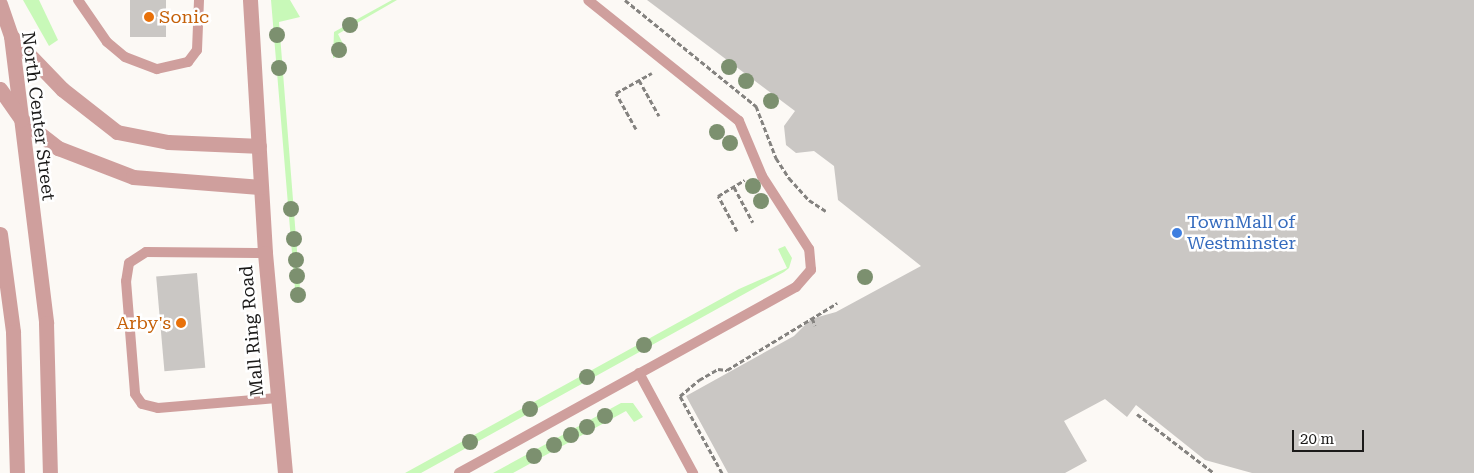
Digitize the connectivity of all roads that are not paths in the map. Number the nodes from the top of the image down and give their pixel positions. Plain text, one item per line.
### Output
1 (78, 0) edge
2 (199, 0) edge
3 (250, 0) edge
4 (588, 0) edge
5 (0, 4) edge
6 (10, 36) junction
7 (0, 89) edge
8 (22, 120) junction
9 (260, 146) junction
10 (261, 186) junction
11 (0, 234) edge
12 (264, 252) junction
13 (639, 373) junction
14 (276, 398) junction
15 (17, 473) edge
16 (50, 473) edge
17 (284, 473) edge
18 (459, 473) edge
19 (693, 473) edge

1 - 2 lane
3 - 9 street, Mall Ring Road
4 - 13 lane
5 - 6 street, North Center Street
6 - 8 street, North Center Street
6 - 9 street
7 - 8 street
8 - 10 street
8 - 16 street, North Center Street
9 - 10 street, Mall Ring Road
10 - 12 street, Mall Ring Road
11 - 15 street
12 - 14 street, Mall Ring Road
12 - 14 lane
13 - 18 lane
13 - 19 lane
14 - 17 street, Mall Ring Road

